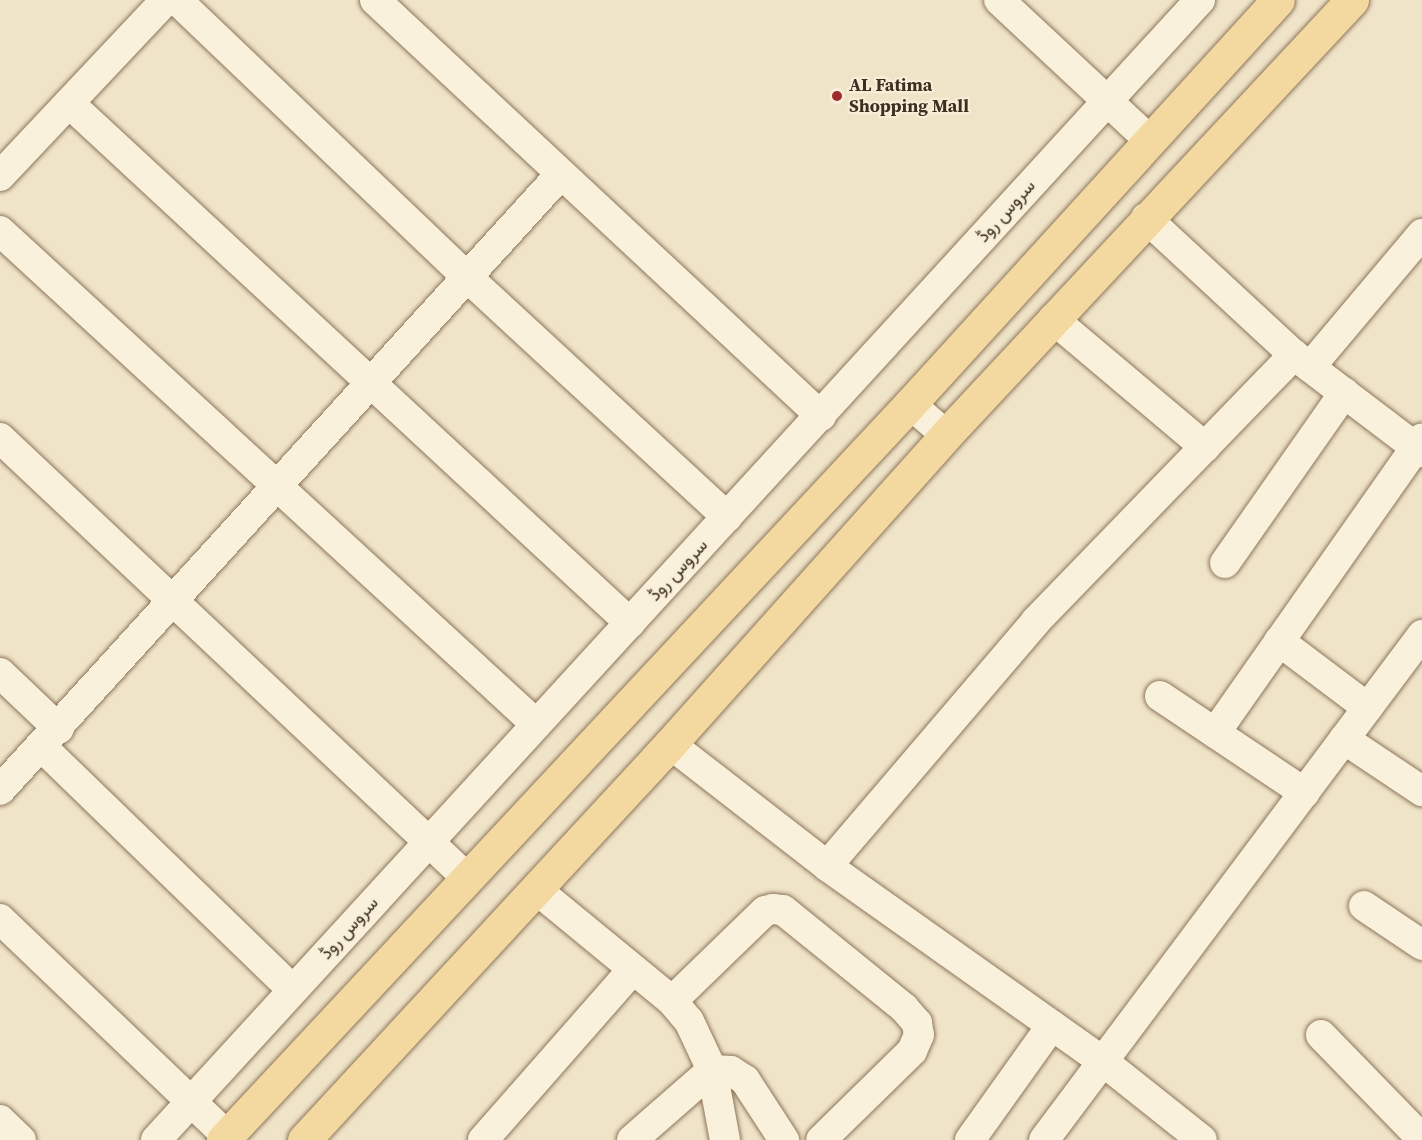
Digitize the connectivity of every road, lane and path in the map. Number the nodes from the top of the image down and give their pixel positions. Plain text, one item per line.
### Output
1 (166, 0) edge
2 (177, 0) edge
3 (375, 0) edge
4 (999, 0) edge
5 (1200, 0) edge
6 (1278, 0) edge
7 (1352, 0) edge
8 (1106, 100) junction
9 (69, 103) junction
10 (1149, 140) junction
11 (561, 174) junction
12 (0, 176) edge
13 (1146, 218) junction
14 (0, 231) edge
15 (1422, 234) edge
16 (467, 277) junction
17 (1053, 319) junction
18 (1302, 361) junction
19 (372, 382) junction
20 (1344, 393) junction
21 (910, 404) junction
22 (821, 416) junction
23 (945, 435) junction
24 (0, 438) edge
25 (1420, 446) edge
26 (1205, 447) junction
27 (277, 487) junction
28 (727, 517) junction
29 (1225, 563) dead end
30 (174, 600) junction
31 (630, 623) junction
32 (1422, 635) edge
33 (1279, 641) junction
34 (0, 673) edge
35 (1160, 696) dead end
36 (1368, 708) junction
37 (536, 724) junction
38 (1215, 733) junction
39 (51, 738) junction
40 (1344, 739) junction
41 (670, 744) junction
42 (0, 790) edge
43 (1422, 791) edge
44 (1305, 793) junction
45 (427, 842) junction
46 (827, 866) junction
47 (466, 877) junction
48 (537, 890) junction
49 (1364, 906) dead end
50 (0, 919) edge
51 (1422, 945) edge
52 (633, 969) junction
53 (293, 990) junction
54 (672, 1001) junction
55 (1052, 1025) junction
56 (1320, 1035) dead end
57 (1104, 1062) junction
58 (712, 1070) junction
59 (190, 1102) junction
60 (0, 1120) edge
61 (225, 1138) edge
62 (1422, 1139) edge
63 (21, 1140) edge
64 (156, 1140) edge
65 (304, 1140) edge
66 (483, 1140) edge
67 (632, 1140) edge
68 (725, 1140) edge
69 (784, 1140) edge
70 (821, 1140) edge
71 (970, 1140) edge
72 (1044, 1140) edge
73 (1202, 1140) edge

1 - 9 street
2 - 16 street
3 - 11 street
4 - 8 street
5 - 8 street, سروس روڈ
6 - 10 main road
7 - 13 main road
8 - 10 street
8 - 22 street, سروس روڈ
9 - 12 street
9 - 19 street
10 - 21 main road
11 - 16 street
11 - 22 street
13 - 17 main road
13 - 18 street
14 - 27 street
15 - 18 street
16 - 19 street
16 - 28 street
17 - 23 main road
17 - 26 street
18 - 20 street
18 - 26 street
19 - 27 street
19 - 31 street
20 - 25 street
20 - 29 street
21 - 23 street
21 - 47 main road
22 - 28 street, سروس روڈ
23 - 41 main road
24 - 30 street
25 - 33 street
26 - 46 street
27 - 30 street
27 - 37 street
28 - 31 street, سروس روڈ
30 - 39 street
30 - 45 street
31 - 37 street, سروس روڈ
32 - 36 street
33 - 36 street
33 - 38 street
34 - 39 street
35 - 38 street
36 - 40 street
37 - 45 street, سروس روڈ
38 - 44 street
39 - 42 street
39 - 53 street
40 - 43 street
40 - 44 street
41 - 46 street
41 - 48 main road
44 - 57 street
45 - 47 street
45 - 53 street, سروس روڈ
46 - 55 street
47 - 61 main road
48 - 52 street
48 - 65 main road
49 - 51 street
50 - 59 street
52 - 54 street
52 - 66 street
53 - 59 street, سروس روڈ
54 - 58 street
54 - 70 street
55 - 57 street
55 - 71 street
56 - 62 street
57 - 72 street
57 - 73 street
58 - 67 street
58 - 68 street
58 - 69 street
59 - 61 street
59 - 64 street, سروس روڈ
60 - 63 street

